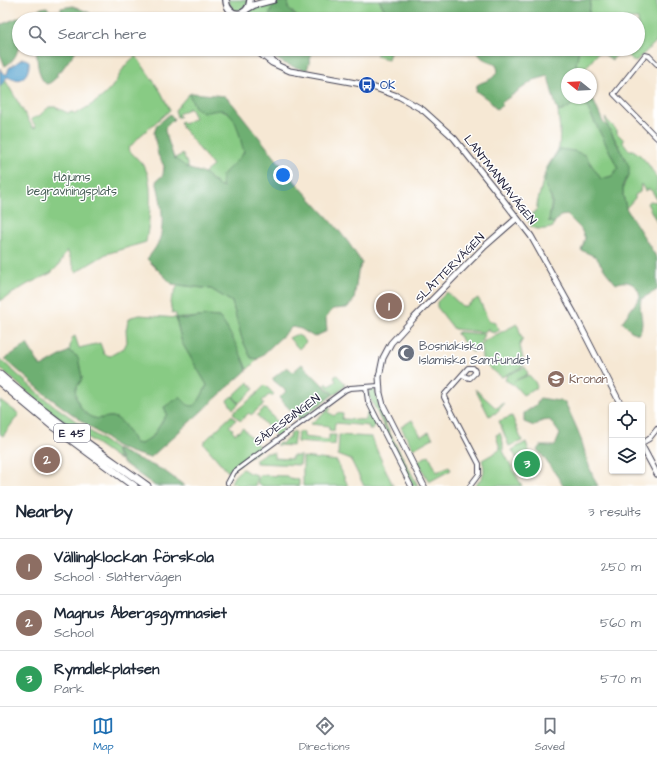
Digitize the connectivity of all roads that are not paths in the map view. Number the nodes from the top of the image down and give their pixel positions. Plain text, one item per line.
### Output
1 (219, 0) edge
2 (250, 0) edge
3 (273, 0) edge
4 (226, 2) edge
5 (246, 10) junction
6 (231, 11) joint
7 (234, 12) edge
8 (241, 12) edge
9 (645, 55) edge
10 (263, 56) edge
11 (268, 56) edge
12 (644, 56) edge
13 (657, 64) edge
14 (279, 66) junction
15 (657, 138) edge
16 (517, 218) junction
17 (0, 375) edge
18 (463, 375) dead end
19 (0, 382) edge
20 (379, 386) junction
21 (366, 387) junction
22 (619, 402) edge
23 (657, 429) edge
24 (645, 442) edge
25 (645, 451) edge
26 (657, 474) edge
27 (228, 483) dead end
28 (134, 486) edge
29 (147, 486) edge
30 (411, 486) edge
31 (424, 486) edge
32 (470, 486) edge

1 - 4 main road
2 - 5 main road
3 - 5 main road
4 - 6 main road
5 - 8 main road
6 - 7 main road
9 - 13 street
10 - 14 street, LANTMANNAVÄGEN
11 - 14 street, LANTMANNAVÄGEN
12 - 15 street
14 - 16 street, LANTMANNAVÄGEN
16 - 20 street, SLÅTTERVÄGEN
16 - 22 street, LANTMANNAVÄGEN
17 - 29 highway, E 45
18 - 32 street
19 - 28 highway, E 45
20 - 21 street, SÄDESBINGEN
20 - 31 street, SLÅTTERVÄGEN
21 - 27 street, SÄDESBINGEN
21 - 30 street
23 - 24 street
25 - 26 street

